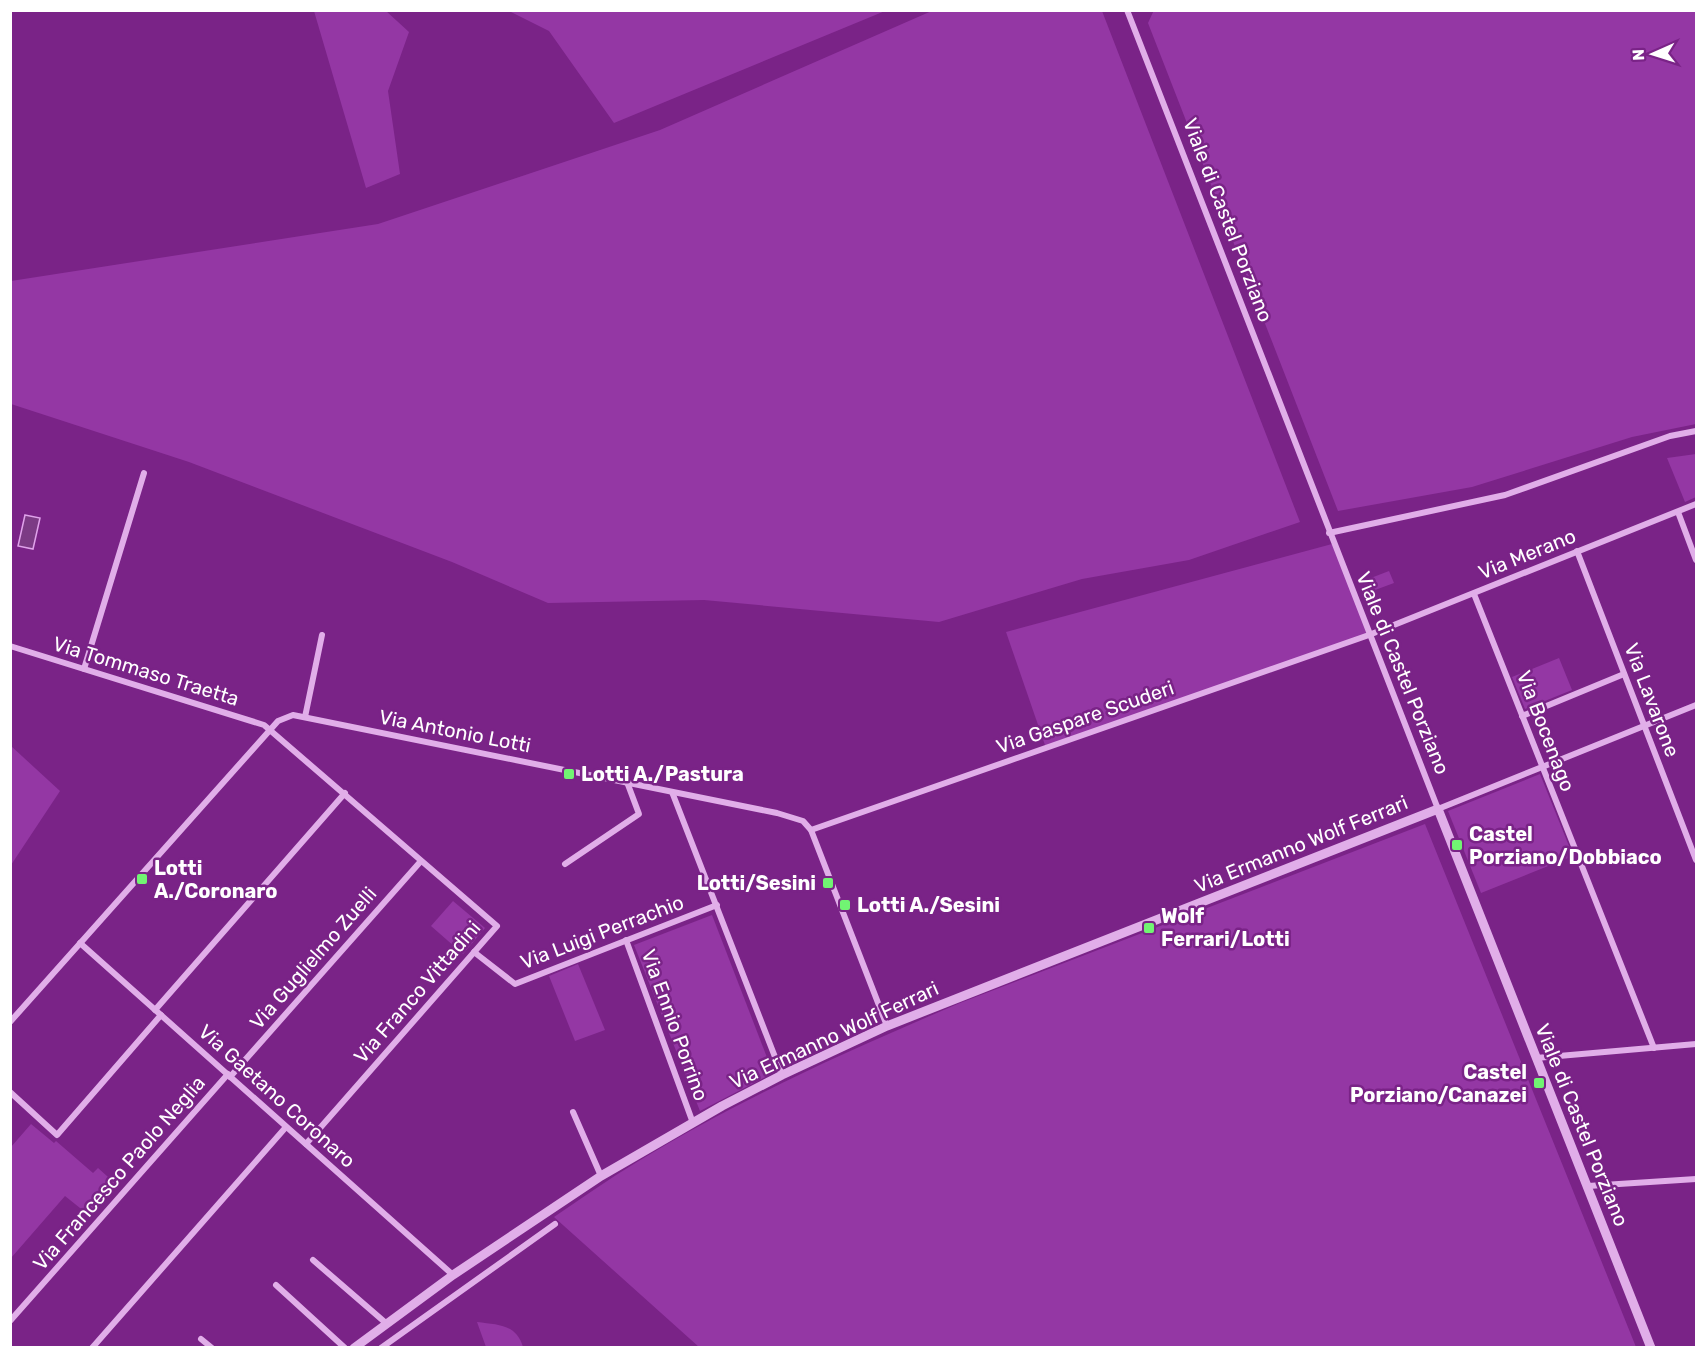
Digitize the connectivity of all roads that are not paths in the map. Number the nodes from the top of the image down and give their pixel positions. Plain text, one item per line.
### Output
1 (1127, 10) edge
2 (1696, 431) edge
3 (144, 473) dead end
4 (1696, 504) edge
5 (1678, 512) junction
6 (1329, 533) junction
7 (1577, 551) junction
8 (1696, 560) edge
9 (1474, 594) junction
10 (322, 635) dead end
11 (1369, 635) junction
12 (10, 646) edge
13 (84, 669) junction
14 (1624, 674) junction
15 (1696, 705) edge
16 (1522, 716) junction
17 (304, 717) junction
18 (1644, 727) junction
19 (270, 730) junction
20 (1542, 767) junction
21 (627, 782) junction
22 (672, 792) junction
23 (345, 793) junction
24 (1438, 809) junction
25 (811, 830) junction
26 (1696, 860) edge
27 (421, 861) junction
28 (566, 864) dead end
29 (717, 905) junction
30 (626, 939) junction
31 (80, 943) junction
32 (474, 952) junction
33 (158, 1012) junction
34 (10, 1022) edge
35 (887, 1026) junction
36 (1696, 1044) edge
37 (1654, 1048) junction
38 (1536, 1058) junction
39 (782, 1075) junction
40 (229, 1076) junction
41 (10, 1092) edge
42 (573, 1112) dead end
43 (693, 1123) junction
44 (286, 1127) junction
45 (306, 1144) junction
46 (601, 1176) junction
47 (1696, 1179) edge
48 (1588, 1186) junction
49 (555, 1224) dead end
50 (313, 1260) dead end
51 (453, 1275) junction
52 (276, 1285) dead end
53 (10, 1321) edge
54 (387, 1324) junction
55 (201, 1339) dead end
56 (92, 1347) edge
57 (212, 1347) edge
58 (345, 1347) edge
59 (354, 1347) edge
60 (381, 1347) edge
61 (1651, 1347) edge

1 - 6 street, Viale di Castel Porziano
2 - 6 street
3 - 13 street
4 - 5 street, Via Merano
5 - 7 street, Via Merano
5 - 8 street
6 - 11 street, Viale di Castel Porziano
7 - 9 street, Via Merano
7 - 14 street, Via Lavarone
9 - 11 street, Via Merano
9 - 16 street, Via Bocenago
10 - 17 street
11 - 24 street, Viale di Castel Porziano
11 - 25 street, Via Gaspare Scuderi
12 - 13 street, Via Tommaso Traetta
13 - 19 street, Via Tommaso Traetta
14 - 16 street
14 - 18 street, Via Lavarone
15 - 18 street
16 - 20 street, Via Bocenago
17 - 19 street, Via Antonio Lotti
17 - 21 street, Via Antonio Lotti
18 - 20 street
18 - 26 street, Via Lavarone
19 - 23 street, Via Franco Vittadini
19 - 31 street, Via Antonio Lotti
20 - 24 street
20 - 37 street, Via Bocenago
21 - 22 street, Via Antonio Lotti
21 - 28 street
22 - 25 street, Via Antonio Lotti
22 - 29 street
23 - 27 street, Via Franco Vittadini
23 - 33 street
24 - 35 street, Via Ermanno Wolf Ferrari
24 - 38 street, Viale di Castel Porziano
25 - 35 street
27 - 32 street, Via Franco Vittadini
27 - 40 street, Via Guglielmo Zuelli
29 - 30 street, Via Luigi Perrachio
29 - 39 street
30 - 32 street, Via Luigi Perrachio
30 - 43 street, Via Ennio Porrino
31 - 33 street, Via Gaetano Coronaro
31 - 34 street, Via Antonio Lotti
32 - 45 street, Via Franco Vittadini
33 - 40 street, Via Gaetano Coronaro
33 - 41 street
35 - 39 street, Via Ermanno Wolf Ferrari
36 - 37 street
37 - 38 street
38 - 48 street, Viale di Castel Porziano
39 - 43 street, Via Ermanno Wolf Ferrari
40 - 44 street, Via Gaetano Coronaro
40 - 53 street, Via Francesco Paolo Neglia
42 - 46 street
43 - 46 street, Via Ermanno Wolf Ferrari
44 - 45 street, Via Gaetano Coronaro
44 - 56 street
45 - 51 street, Via Gaetano Coronaro
46 - 51 street, Via Ermanno Wolf Ferrari
47 - 48 street
48 - 61 street, Viale di Castel Porziano
49 - 60 street
50 - 54 street
51 - 54 street, Via Ermanno Wolf Ferrari
52 - 58 street
54 - 59 street, Via Ermanno Wolf Ferrari
55 - 57 street

